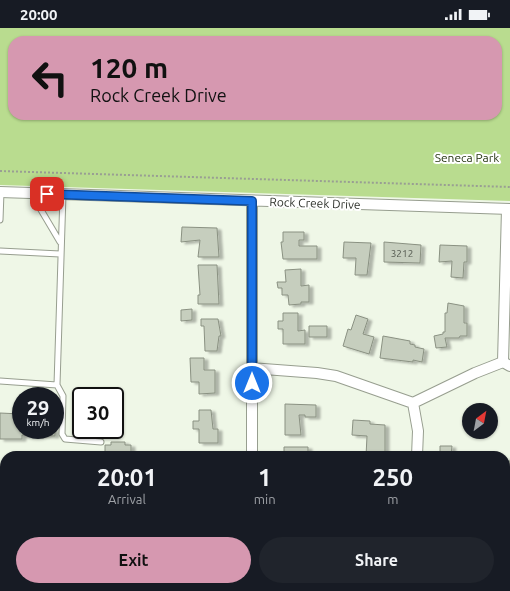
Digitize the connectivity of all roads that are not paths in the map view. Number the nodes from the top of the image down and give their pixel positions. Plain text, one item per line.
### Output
1 (0, 192) edge
2 (31, 193) junction
3 (63, 194) junction
4 (252, 201) junction
5 (508, 209) edge
6 (0, 220) edge
7 (60, 243) junction
8 (0, 251) edge
9 (60, 254) junction
10 (506, 364) edge
11 (252, 368) junction
12 (0, 381) edge
13 (58, 385) junction
14 (413, 403) junction
15 (101, 442) dead end
16 (252, 451) edge
17 (417, 451) edge

1 - 2 street, Rock Creek Drive
1 - 6 lane
2 - 3 street, Rock Creek Drive
2 - 7 lane
3 - 4 street, Rock Creek Drive
3 - 7 lane
4 - 5 street, Rock Creek Drive
4 - 11 street
5 - 10 street
7 - 9 lane
8 - 9 lane
9 - 13 lane
10 - 14 street
11 - 14 street
11 - 16 street
12 - 13 lane
13 - 15 lane
14 - 17 street

